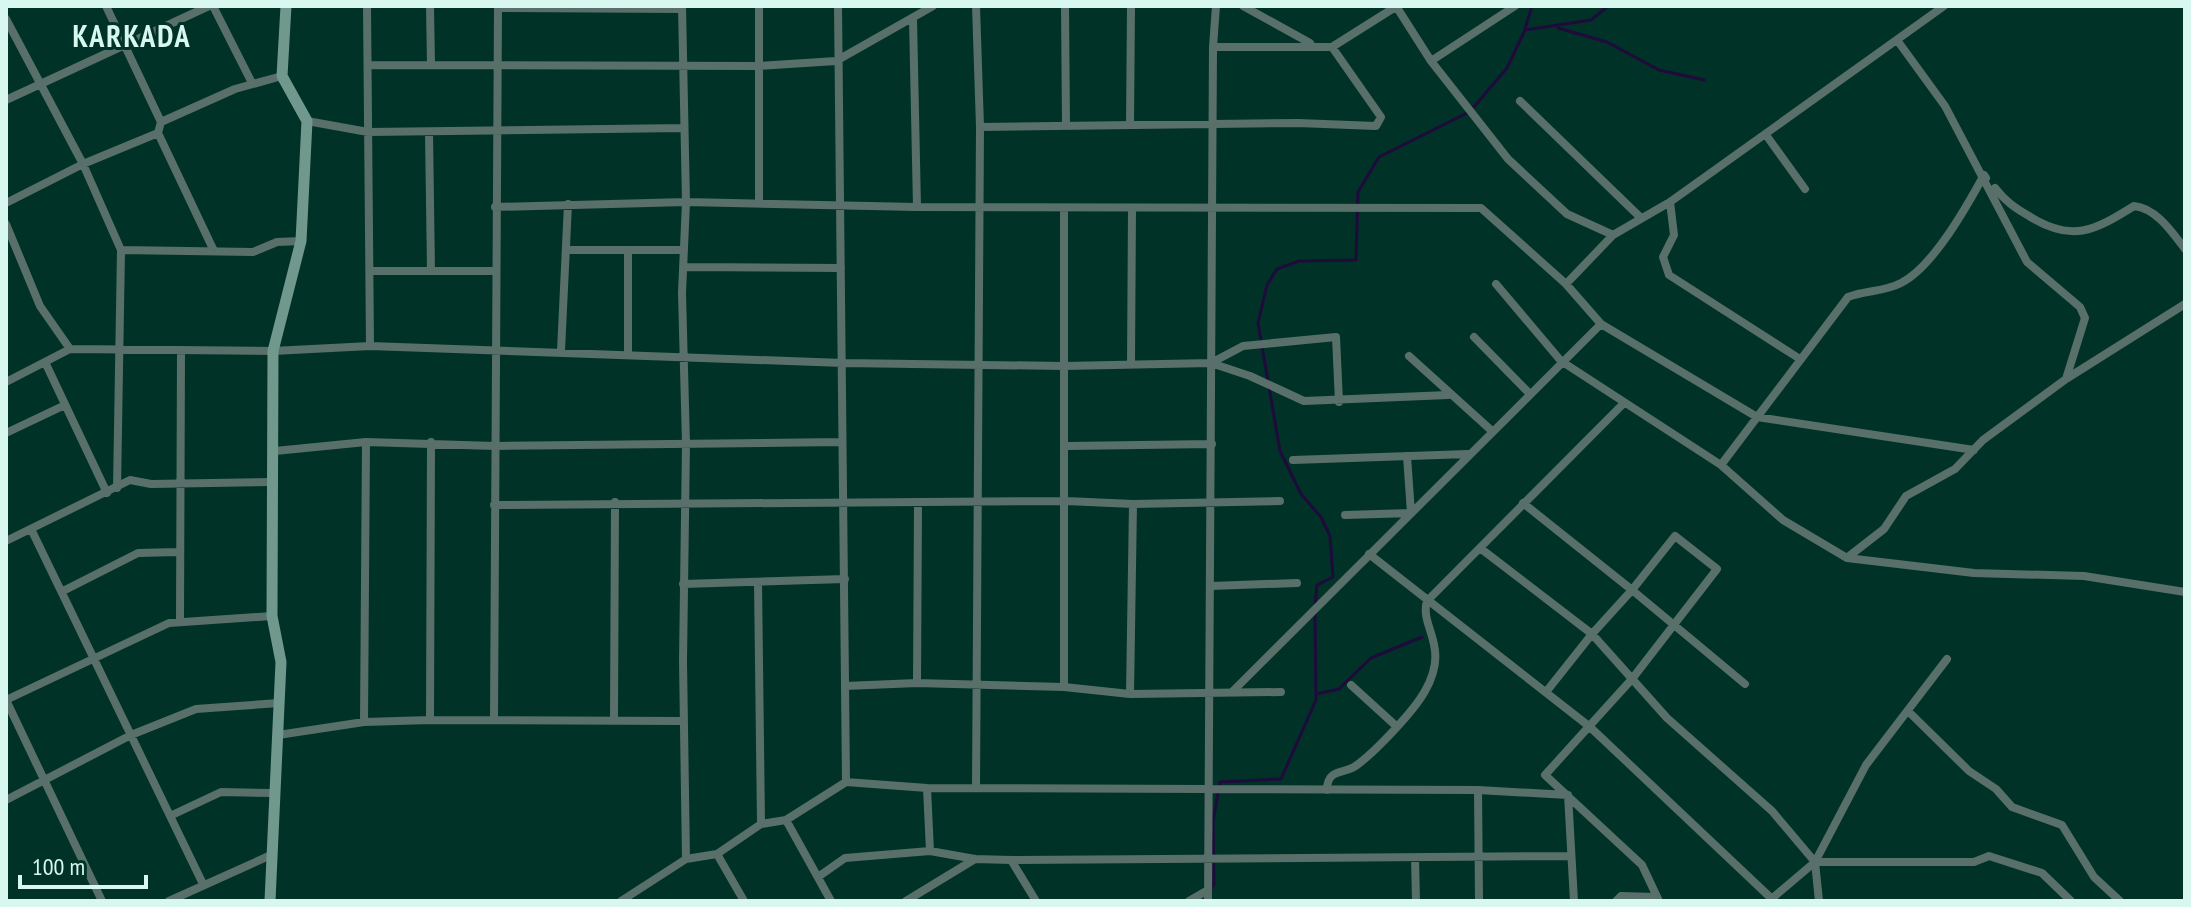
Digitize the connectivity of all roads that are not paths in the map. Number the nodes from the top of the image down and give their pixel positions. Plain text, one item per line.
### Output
1 (106, 6) edge
2 (211, 6) edge
3 (286, 6) edge
4 (367, 6) edge
5 (430, 6) edge
6 (759, 6) edge
7 (838, 6) edge
8 (933, 6) edge
9 (976, 6) edge
10 (1065, 6) edge
11 (1131, 6) edge
12 (1216, 6) edge
13 (1243, 6) edge
14 (1264, 6) edge
15 (1396, 6) edge
16 (1515, 6) edge
17 (1944, 6) edge
18 (498, 7) edge
19 (682, 8) edge
20 (924, 9) edge
21 (1254, 12) junction
22 (6, 19) edge
23 (913, 19) junction
24 (1897, 40) junction
25 (126, 45) junction
26 (1314, 45) junction
27 (1213, 47) junction
28 (1332, 47) junction
29 (836, 61) junction
30 (1431, 61) junction
31 (368, 65) junction
32 (431, 65) junction
33 (497, 65) junction
34 (682, 66) junction
35 (759, 66) junction
36 (282, 76) junction
37 (41, 83) junction
38 (252, 83) junction
39 (6, 100) edge
40 (1520, 101) dead end
41 (307, 121) junction
42 (161, 122) junction
43 (1214, 124) junction
44 (1130, 125) junction
45 (1066, 126) junction
46 (980, 127) junction
47 (683, 128) junction
48 (496, 130) junction
49 (368, 132) junction
50 (429, 132) junction
51 (158, 133) junction
52 (1766, 135) junction
53 (83, 164) junction
54 (1984, 175) junction
55 (1805, 189) dead end
56 (686, 202) junction
57 (1670, 202) junction
58 (6, 203) edge
59 (759, 203) junction
60 (568, 204) junction
61 (840, 206) junction
62 (495, 207) junction
63 (917, 207) junction
64 (980, 207) junction
65 (1064, 208) junction
66 (1132, 208) junction
67 (1213, 208) junction
68 (1641, 218) junction
69 (6, 224) edge
70 (1613, 235) junction
71 (301, 241) junction
72 (2185, 249) edge
73 (121, 250) junction
74 (566, 250) junction
75 (684, 250) junction
76 (214, 251) junction
77 (628, 251) junction
78 (684, 267) junction
79 (841, 268) junction
80 (370, 271) junction
81 (431, 271) junction
82 (495, 271) junction
83 (1496, 284) dead end
84 (1566, 284) junction
85 (2185, 304) edge
86 (1601, 324) junction
87 (1474, 337) dead end
88 (370, 346) junction
89 (70, 349) junction
90 (121, 350) junction
91 (181, 350) junction
92 (273, 351) junction
93 (498, 351) junction
94 (561, 351) junction
95 (628, 353) junction
96 (685, 354) junction
97 (1409, 356) dead end
98 (1800, 359) junction
99 (1561, 361) junction
100 (45, 362) junction
101 (843, 363) junction
102 (1211, 363) junction
103 (980, 364) junction
104 (1131, 364) junction
105 (1064, 366) junction
106 (2066, 379) junction
107 (6, 382) edge
108 (1529, 393) junction
109 (1448, 395) junction
110 (1339, 402) junction
111 (1624, 403) junction
112 (65, 405) junction
113 (1757, 417) junction
114 (1492, 431) junction
115 (6, 433) edge
116 (366, 442) junction
117 (431, 442) junction
118 (842, 442) junction
119 (686, 444) junction
120 (1212, 444) junction
121 (495, 446) junction
122 (1066, 446) junction
123 (1974, 450) junction
124 (275, 451) junction
125 (1469, 454) junction
126 (1407, 456) junction
127 (1293, 460) dead end
128 (1721, 465) junction
129 (272, 482) junction
130 (183, 484) junction
131 (117, 488) junction
132 (107, 493) junction
133 (1066, 501) junction
134 (1280, 501) dead end
135 (615, 502) junction
136 (918, 503) junction
137 (1213, 503) junction
138 (1523, 503) junction
139 (843, 504) junction
140 (979, 504) junction
141 (1133, 504) junction
142 (494, 505) junction
143 (683, 505) junction
144 (1411, 513) junction
145 (1345, 515) dead end
146 (31, 529) junction
147 (6, 541) edge
148 (1480, 548) junction
149 (178, 552) junction
150 (1369, 554) junction
151 (1847, 558) junction
152 (845, 579) junction
153 (758, 582) junction
154 (1297, 583) dead end
155 (683, 584) junction
156 (1211, 586) junction
157 (1632, 590) junction
158 (63, 591) junction
159 (2185, 592) edge
160 (1427, 601) junction
161 (272, 616) junction
162 (180, 621) junction
163 (1672, 623) junction
164 (1592, 634) junction
165 (95, 656) junction
166 (1947, 659) dead end
167 (1632, 679) junction
168 (917, 683) junction
169 (1745, 684) dead end
170 (979, 685) junction
171 (1351, 685) dead end
172 (845, 686) junction
173 (1064, 687) junction
174 (1233, 691) junction
175 (1281, 692) dead end
176 (1546, 692) junction
177 (1130, 694) junction
178 (1208, 694) junction
179 (6, 700) edge
180 (279, 703) junction
181 (1908, 711) junction
182 (494, 719) junction
183 (430, 720) junction
184 (614, 720) junction
185 (683, 721) junction
186 (364, 722) junction
187 (1395, 725) junction
188 (1590, 727) junction
189 (131, 735) junction
190 (278, 735) junction
191 (44, 780) junction
192 (846, 782) junction
193 (927, 788) junction
194 (976, 788) junction
195 (1207, 790) junction
196 (1327, 790) junction
197 (1478, 790) junction
198 (273, 793) junction
199 (1568, 795) junction
200 (6, 800) edge
201 (170, 816) junction
202 (786, 820) junction
203 (761, 824) junction
204 (930, 851) junction
205 (717, 854) junction
206 (271, 855) junction
207 (1571, 856) junction
208 (1415, 858) junction
209 (1478, 858) junction
210 (686, 859) junction
211 (975, 859) junction
212 (1011, 860) junction
213 (1207, 861) junction
214 (1815, 862) junction
215 (818, 877) junction
216 (203, 884) junction
217 (1208, 890) junction
218 (1657, 899) edge
219 (1770, 900) edge
220 (102, 901) edge
221 (169, 901) edge
222 (270, 901) edge
223 (621, 901) edge
224 (744, 901) edge
225 (831, 901) edge
226 (906, 901) edge
227 (1036, 901) edge
228 (1189, 901) edge
229 (1208, 901) edge
230 (1416, 901) edge
231 (1479, 901) edge
232 (1574, 901) edge
233 (1616, 901) edge
234 (1819, 901) edge
235 (2071, 901) edge
236 (2120, 901) edge

1 - 25 street
2 - 25 street
2 - 38 street
3 - 36 street
4 - 31 street
5 - 32 street
6 - 35 street
7 - 29 street
8 - 20 street
9 - 46 street
10 - 45 street
11 - 44 street
12 - 27 street
13 - 21 street
14 - 21 street
15 - 28 street
15 - 30 street
16 - 30 street
17 - 24 street
18 - 19 street
18 - 33 street
19 - 34 street
20 - 23 street
21 - 26 street
22 - 37 street
23 - 29 street
23 - 63 street
24 - 52 street
24 - 54 street
25 - 37 street
25 - 42 street
26 - 27 street
26 - 28 street
27 - 43 street
28 - 43 street
29 - 35 street
29 - 61 street
30 - 70 street
31 - 32 street
31 - 49 street
32 - 33 street
33 - 34 street
33 - 48 street
34 - 35 street
34 - 47 street
35 - 59 street
36 - 38 street
36 - 41 street
37 - 39 street
37 - 53 street
38 - 42 street
40 - 68 street
41 - 49 street
41 - 71 street
42 - 51 street
43 - 44 street
43 - 67 street
44 - 45 street
45 - 46 street
46 - 64 street
47 - 48 street
47 - 56 street
48 - 50 street
48 - 62 street
49 - 50 street
49 - 80 street
50 - 81 street
51 - 53 street
51 - 76 street
52 - 55 street
52 - 57 street
53 - 58 street
53 - 73 street
54 - 72 street
54 - 98 street
54 - 106 street
56 - 59 street
56 - 60 street
56 - 75 street
57 - 68 street
57 - 98 street
59 - 61 street
60 - 62 street
60 - 74 street
61 - 63 street
61 - 79 street
62 - 82 street
63 - 64 street
64 - 65 street
64 - 103 street
65 - 66 street
65 - 105 street
66 - 67 street
66 - 104 street
67 - 84 street
67 - 102 street
68 - 70 street
69 - 89 street
70 - 84 street
71 - 76 street
71 - 92 street
73 - 76 street
73 - 90 street
74 - 77 street
74 - 94 street
75 - 77 street
75 - 78 street
77 - 95 street
78 - 79 street
78 - 96 street
79 - 101 street
80 - 81 street
80 - 88 street
81 - 82 street
82 - 93 street
83 - 99 street
84 - 86 street
85 - 106 street
86 - 99 street
86 - 113 street
87 - 108 street
88 - 92 street
88 - 93 street
89 - 90 street
89 - 100 street
90 - 91 street
90 - 131 street
91 - 92 street
91 - 130 street
92 - 124 street
93 - 94 street
93 - 121 street
94 - 95 street
95 - 96 street
96 - 101 street
96 - 119 street
97 - 109 street
98 - 113 street
99 - 108 street
99 - 111 street
100 - 107 street
100 - 112 street
101 - 103 street
101 - 118 street
102 - 104 street
102 - 110 street
102 - 110 street
102 - 120 street
103 - 105 street
103 - 140 street
104 - 105 street
105 - 122 street
106 - 123 street
108 - 114 street
109 - 110 street
109 - 114 street
111 - 128 street
111 - 138 street
112 - 115 street
112 - 132 street
113 - 123 street
113 - 128 street
114 - 125 street
116 - 117 street
116 - 124 street
116 - 186 street
117 - 121 street
117 - 183 street
118 - 119 street
118 - 139 street
119 - 121 street
119 - 143 street
120 - 122 street
120 - 137 street
121 - 142 street
122 - 133 street
123 - 151 street
124 - 129 street
125 - 126 street
125 - 144 street
126 - 127 street
126 - 144 street
128 - 151 street
129 - 130 street
129 - 161 street
130 - 131 street
130 - 149 street
131 - 132 street
132 - 146 street
133 - 140 street
133 - 141 street
133 - 173 street
134 - 137 street
135 - 142 street
135 - 143 street
135 - 184 street
136 - 139 street
136 - 140 street
136 - 168 street
137 - 141 street
137 - 156 street
138 - 148 street
138 - 157 street
139 - 143 street
139 - 152 street
140 - 170 street
141 - 177 street
142 - 182 street
143 - 155 street
144 - 145 street
144 - 150 street
146 - 147 street
146 - 158 street
148 - 160 street
148 - 164 street
149 - 158 street
149 - 162 street
150 - 160 street
150 - 174 street
151 - 159 street
152 - 153 street
152 - 172 street
153 - 155 street
153 - 203 street
154 - 156 street
155 - 185 street
156 - 178 street
157 - 163 street
157 - 163 street
157 - 164 street
158 - 165 street
160 - 176 street
160 - 187 street
161 - 162 street
161 - 180 street
162 - 165 street
163 - 167 street
163 - 169 street
164 - 167 street
164 - 176 street
165 - 179 street
165 - 189 street
166 - 181 street
167 - 188 street
167 - 214 street
168 - 170 street
168 - 172 street
170 - 173 street
170 - 194 street
171 - 187 street
172 - 192 street
173 - 177 street
174 - 175 street
174 - 178 street
176 - 188 street
177 - 178 street
178 - 195 street
179 - 191 street
180 - 189 street
180 - 190 street
181 - 214 street
181 - 236 street
182 - 183 street
182 - 184 street
183 - 186 street
184 - 185 street
185 - 210 street
186 - 190 street
187 - 196 street
188 - 199 street
188 - 219 street
189 - 191 street
189 - 201 street
190 - 198 street
191 - 200 street
191 - 220 street
192 - 193 street
192 - 202 street
193 - 194 street
193 - 204 street
194 - 195 street
195 - 196 street
195 - 213 street
196 - 197 street
197 - 199 street
197 - 209 street
198 - 201 street
198 - 206 street
199 - 207 street
199 - 218 street
201 - 216 street
202 - 203 street
202 - 215 street
203 - 205 street
204 - 211 street
204 - 215 street
205 - 210 street
205 - 224 street
206 - 216 street
206 - 222 street
207 - 209 street
207 - 232 street
208 - 209 street
208 - 213 street
208 - 230 street
209 - 231 street
210 - 223 street
211 - 212 street
211 - 226 street
212 - 213 street
212 - 227 street
213 - 217 street
214 - 219 street
214 - 234 street
214 - 235 street
215 - 225 street
216 - 221 street
217 - 228 street
217 - 229 street
218 - 233 street

